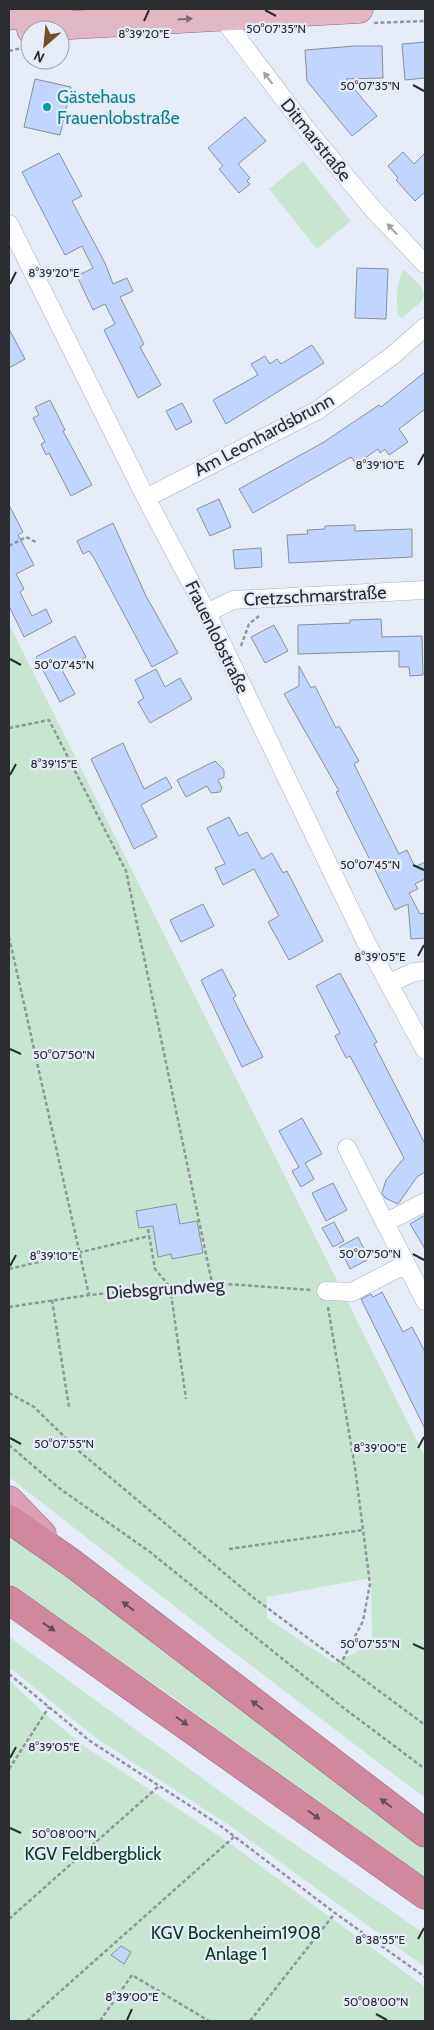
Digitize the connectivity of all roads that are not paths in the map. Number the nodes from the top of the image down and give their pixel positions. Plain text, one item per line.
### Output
1 (65, 9) edge
2 (359, 9) edge
3 (218, 12) edge
4 (9, 16) edge
5 (70, 25) edge
6 (9, 224) edge
7 (425, 264) edge
8 (425, 327) edge
9 (146, 498) junction
10 (425, 590) edge
11 (207, 613) junction
12 (425, 971) edge
13 (390, 983) junction
14 (425, 1050) edge
15 (347, 1148) dead end
16 (425, 1202) edge
17 (385, 1223) junction
18 (406, 1264) junction
19 (326, 1291) road end
20 (425, 1301) edge
21 (9, 1500) edge
22 (9, 1519) edge
23 (72, 1564) junction
24 (9, 1600) edge
25 (425, 1832) edge
26 (425, 1895) edge

1 - 4 main road
2 - 3 main road
5 -> 3 main road
7 -> 3 street, Ditmarstraße
6 - 9 street, Frauenlobstraße
8 - 9 street, Am Leonhardsbrunn
9 - 11 street, Frauenlobstraße
10 - 11 street, Cretzschmarstraße
11 - 13 street, Frauenlobstraße
12 - 13 street
13 - 14 street, Frauenlobstraße
15 - 17 street
16 - 17 street
17 - 18 street
18 - 19 street
18 - 20 street
21 - 23 highway
22 - 23 highway
25 -> 23 highway
24 -> 26 highway

